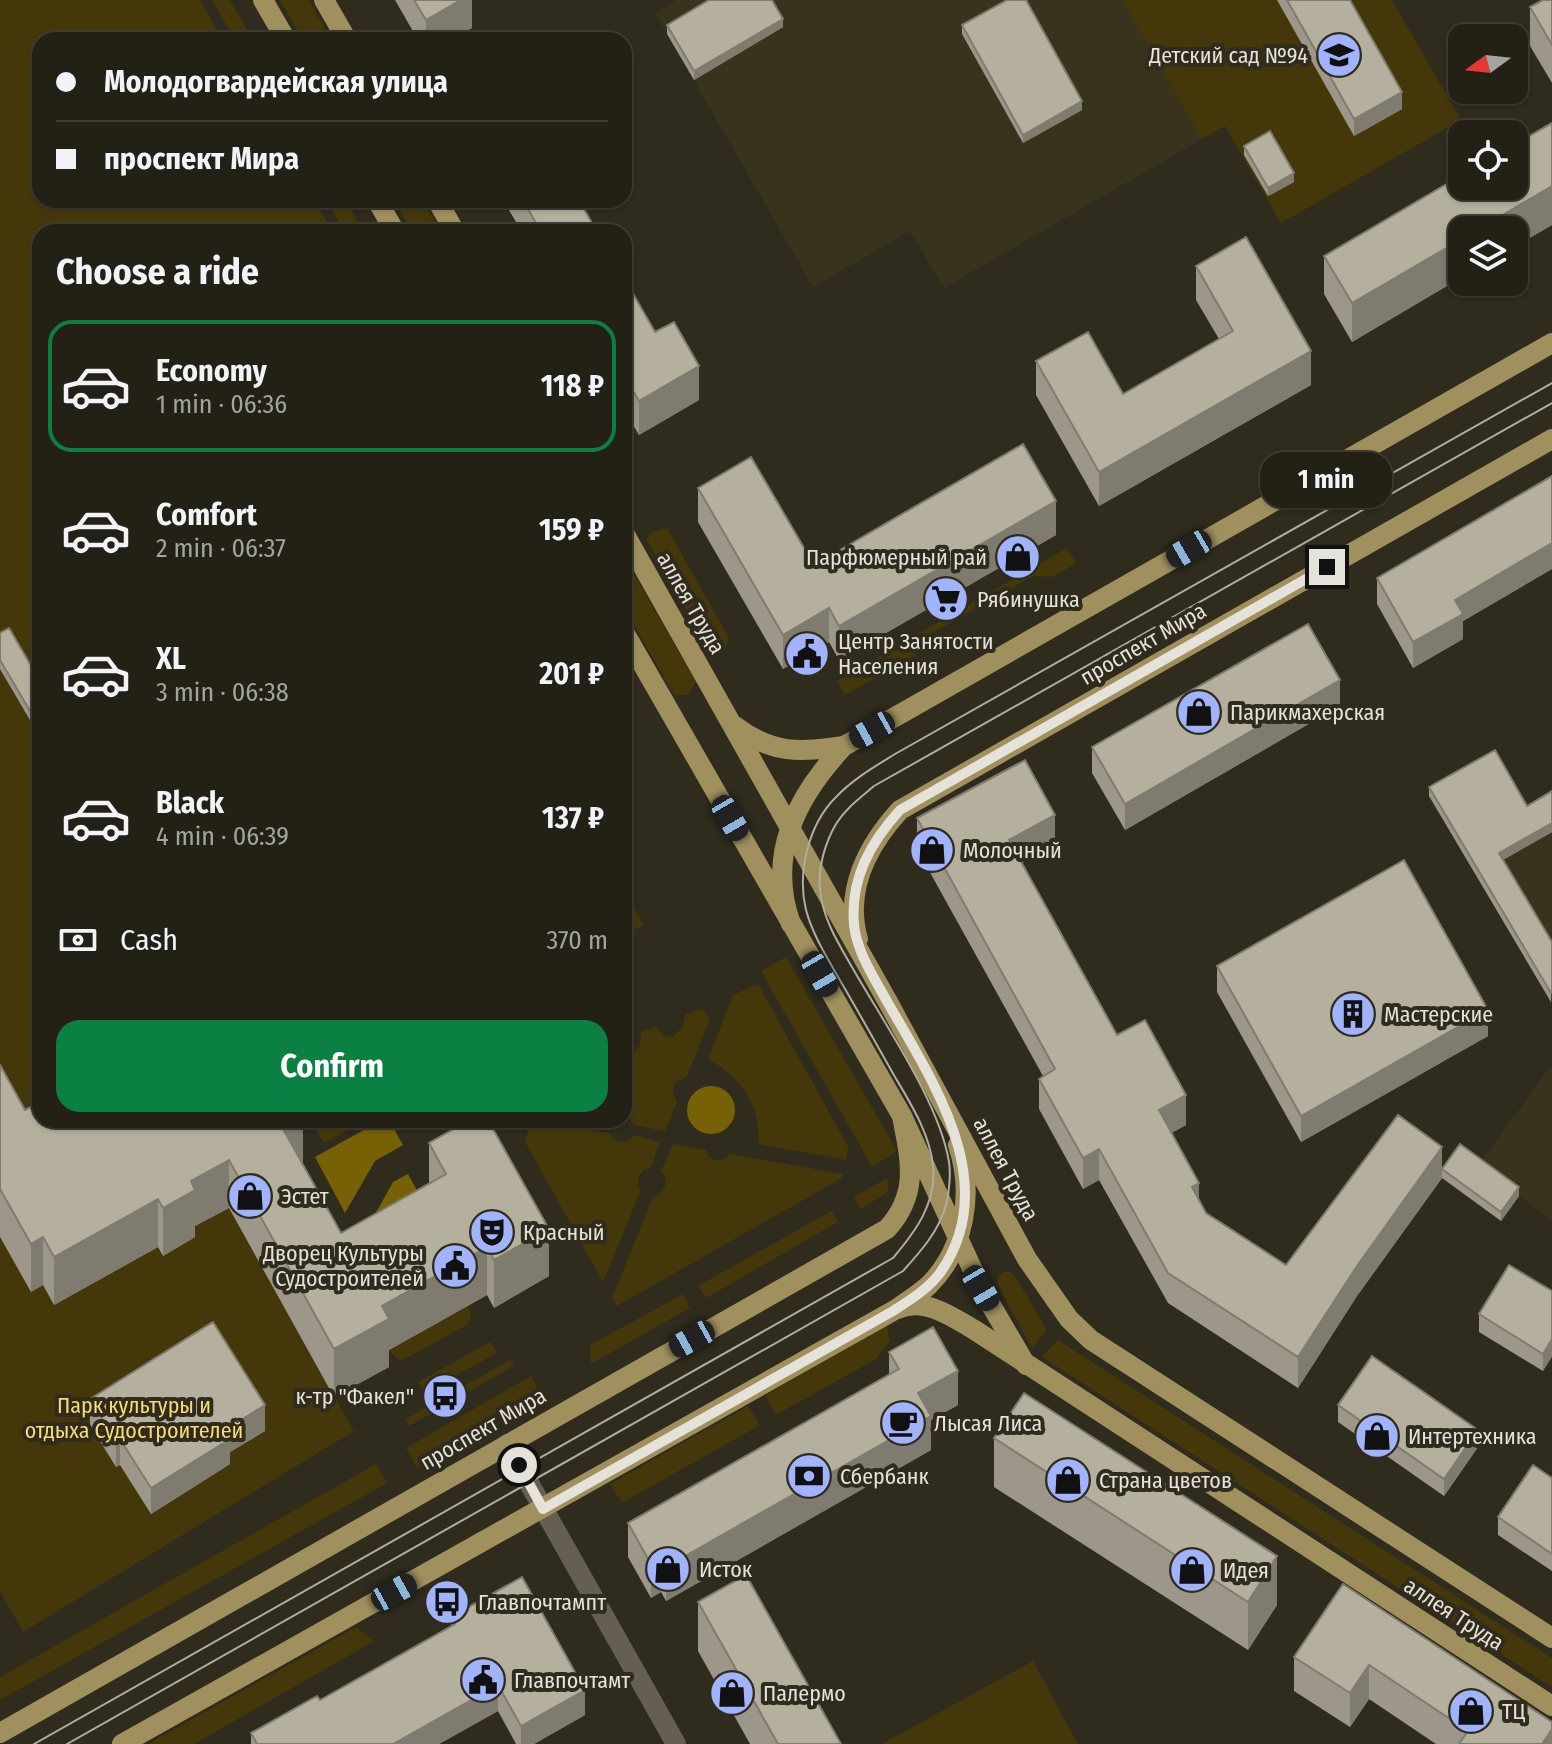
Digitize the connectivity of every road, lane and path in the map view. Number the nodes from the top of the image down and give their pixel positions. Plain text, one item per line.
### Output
1 (263, 0) edge
2 (324, 0) edge
3 (281, 32) edge
4 (342, 32) edge
5 (1552, 343) edge
6 (1552, 439) edge
7 (632, 547) edge
8 (632, 646) edge
9 (731, 722) junction
10 (844, 746) junction
11 (791, 830) junction
12 (791, 924) junction
13 (863, 959) junction
14 (938, 1093) junction
15 (902, 1116) junction
16 (957, 1238) junction
17 (893, 1311) junction
18 (1026, 1365) junction
19 (507, 1444) junction
20 (543, 1509) junction
21 (1552, 1638) edge
22 (1552, 1706) edge
23 (0, 1733) edge
24 (122, 1744) edge
25 (676, 1744) edge

1 - 3 main road
2 - 4 main road
5 - 10 main road
6 - 13 main road, проспект Мира
7 - 9 main road, аллея Труда
8 - 12 main road, аллея Труда
9 - 10 main road
9 - 11 main road, аллея Труда
10 - 11 main road
11 - 12 main road
11 - 13 main road, аллея Труда
12 - 15 main road, аллея Труда
13 - 14 main road, аллея Труда
14 - 16 main road
14 - 21 main road, аллея Труда
15 - 16 main road, аллея Труда
15 - 19 main road, проспект Мира
16 - 17 main road
16 - 18 main road, аллея Труда
17 - 18 main road
17 - 20 main road
18 - 22 main road, аллея Труда
19 - 20 street
19 - 23 main road, проспект Мира
20 - 24 main road
20 - 25 street

